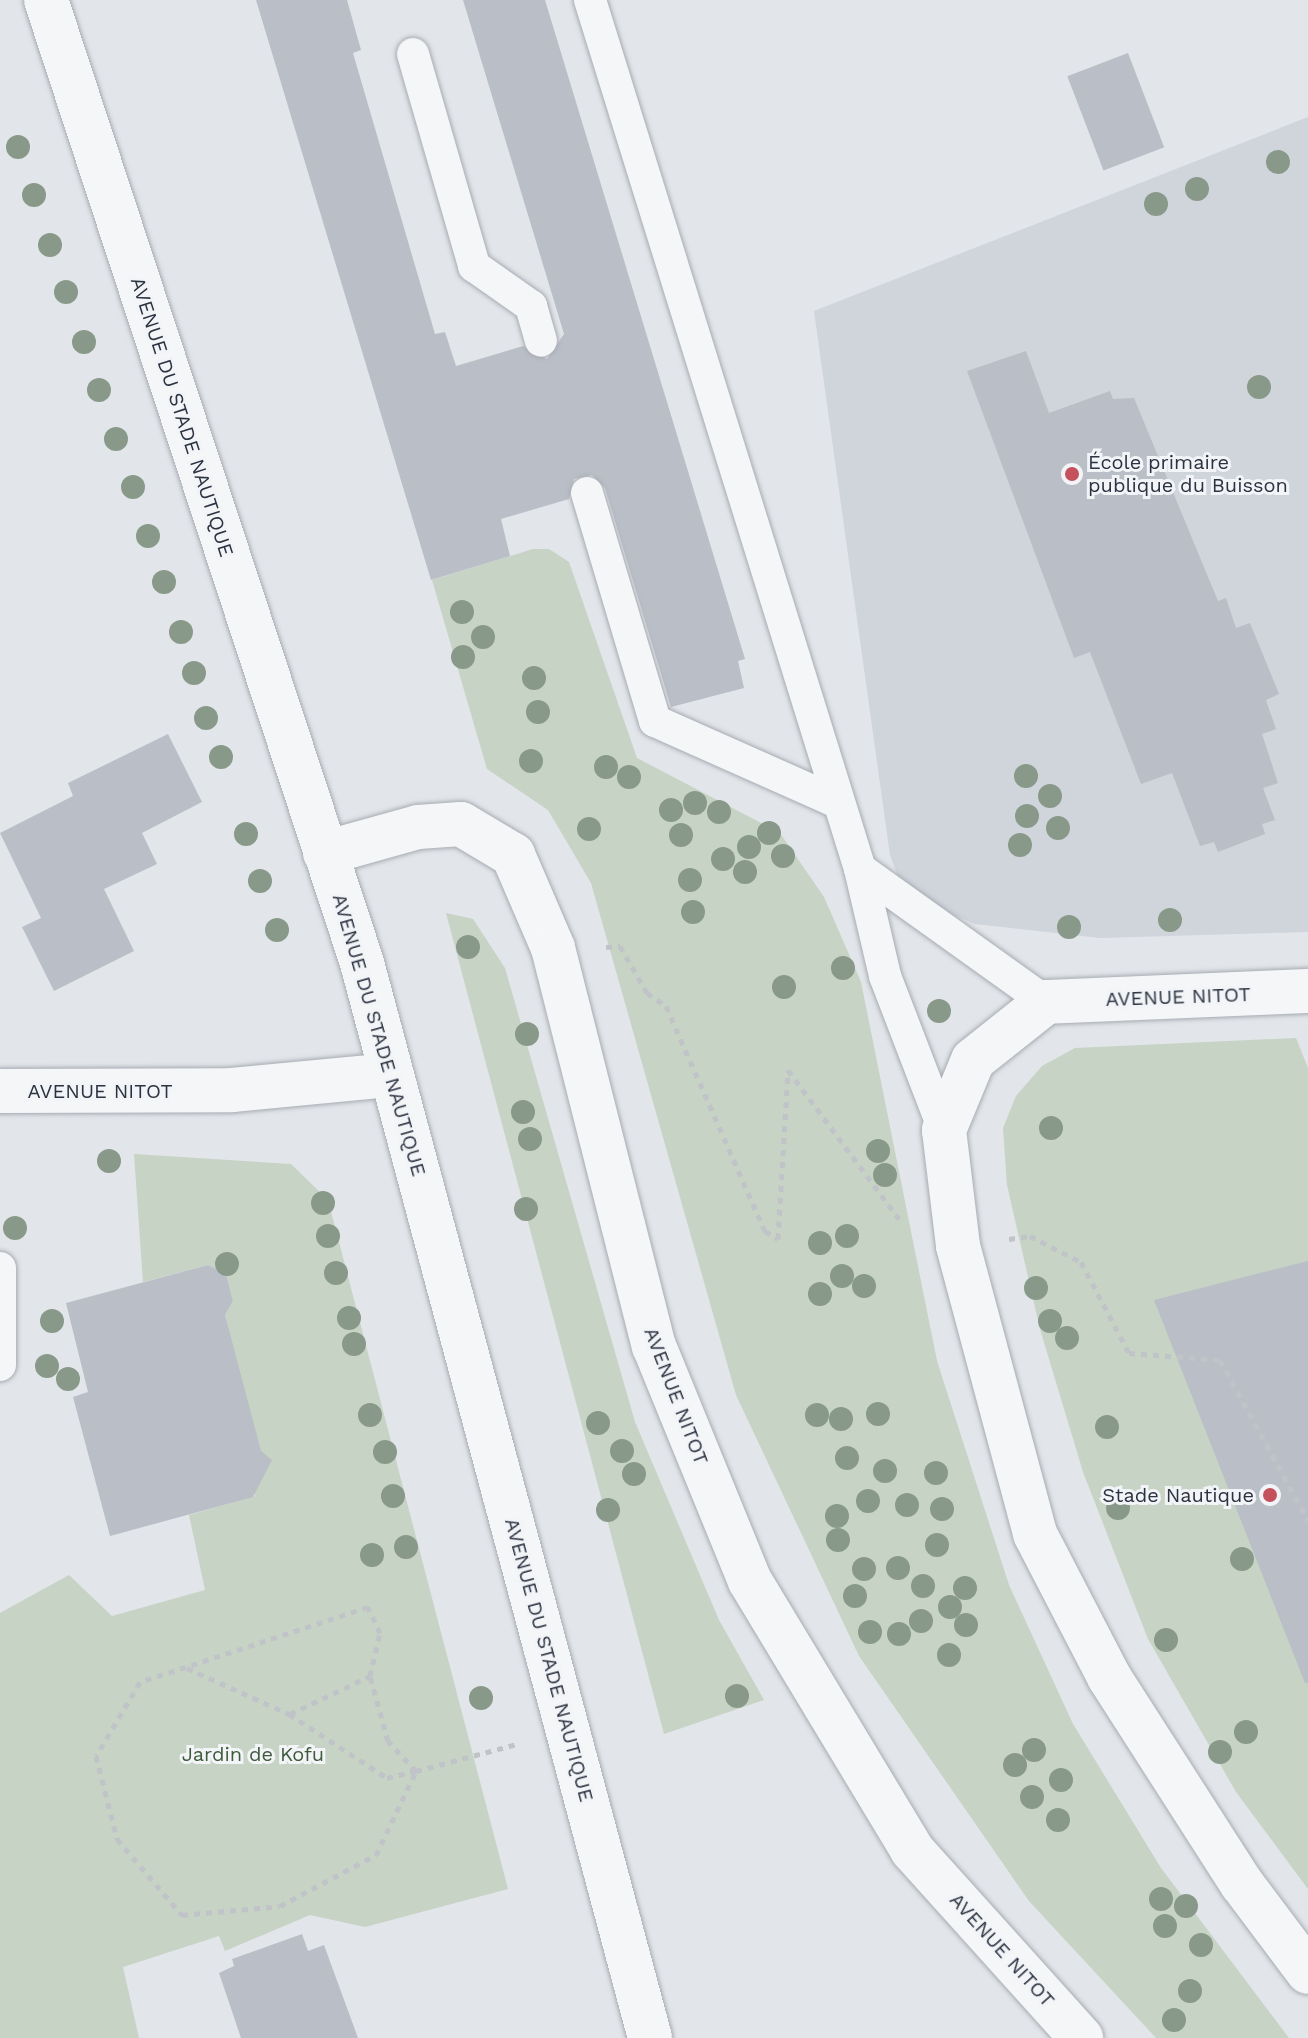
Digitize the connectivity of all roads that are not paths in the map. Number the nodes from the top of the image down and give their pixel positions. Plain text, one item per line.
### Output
1 (46, 0) edge
2 (590, 0) edge
3 (413, 54) dead end
4 (541, 341) dead end
5 (587, 493) dead end
6 (839, 803) junction
7 (325, 853) junction
8 (860, 869) junction
9 (1308, 991) edge
10 (1046, 1002) junction
11 (391, 1075) junction
12 (0, 1091) edge
13 (944, 1130) junction
14 (0, 1268) edge
15 (0, 1365) edge
16 (1308, 1972) edge
17 (650, 2038) edge
18 (1081, 2038) edge

1 - 7 street, AVENUE DU STADE NAUTIQUE
2 - 6 lane
3 - 4 lane
5 - 6 lane
6 - 8 lane
7 - 11 street, AVENUE DU STADE NAUTIQUE
7 - 18 street, AVENUE NITOT
8 - 10 lane
8 - 13 lane
9 - 10 street, AVENUE NITOT
10 - 13 street
11 - 12 street, AVENUE NITOT
11 - 17 street, AVENUE DU STADE NAUTIQUE
13 - 16 street
14 - 15 lane

